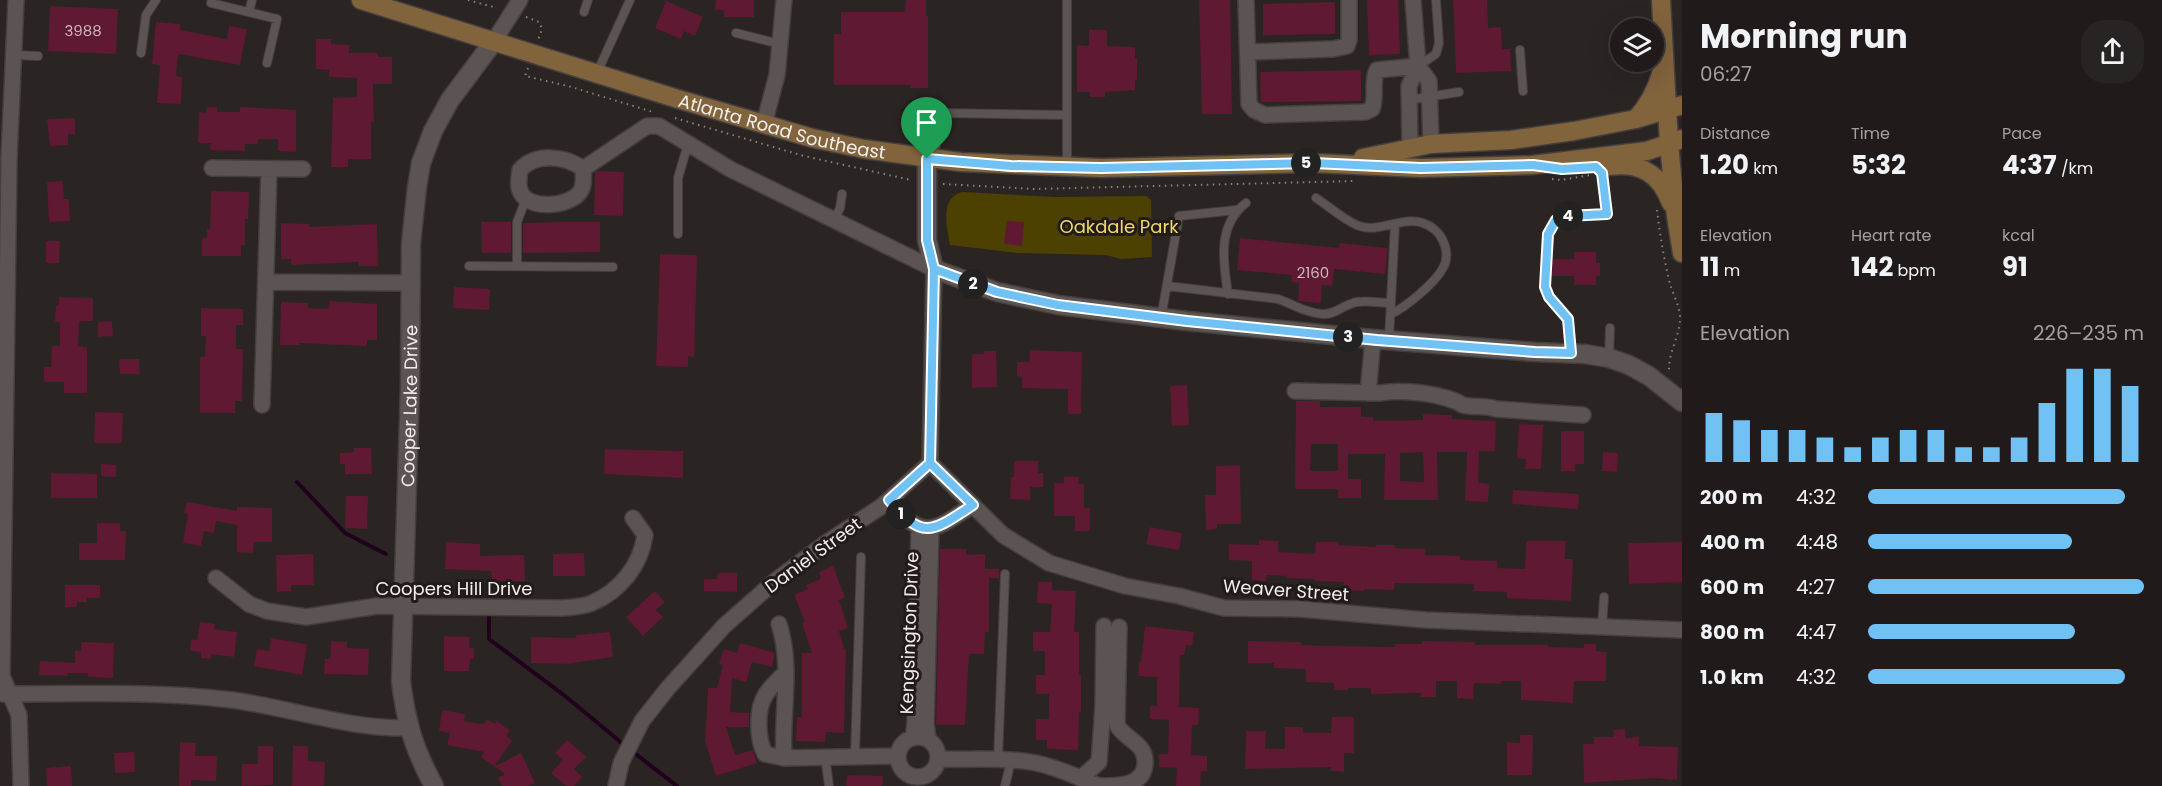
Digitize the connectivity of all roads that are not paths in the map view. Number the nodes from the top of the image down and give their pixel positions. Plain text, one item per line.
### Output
1 (16, 0) edge
2 (156, 0) edge
3 (252, 0) edge
4 (361, 0) edge
5 (520, 0) edge
6 (588, 0) edge
7 (630, 0) edge
8 (784, 0) edge
9 (1067, 0) edge
10 (1246, 0) edge
11 (1349, 0) edge
12 (1413, 0) edge
13 (1436, 0) edge
14 (1661, 0) edge
15 (211, 2) edge
16 (398, 5) edge
17 (249, 12) junction
18 (584, 12) dead end
19 (736, 33) dead end
20 (494, 41) junction
21 (780, 44) junction
22 (1521, 50) dead end
23 (141, 52) dead end
24 (1248, 52) junction
25 (38, 56) dead end
26 (1665, 60) junction
27 (11, 62) junction
28 (267, 63) dead end
29 (1418, 66) junction
30 (597, 73) junction
31 (1523, 91) dead end
32 (1459, 92) dead end
33 (1431, 96) junction
34 (1409, 100) junction
35 (1675, 108) edge
36 (1066, 115) junction
37 (1636, 119) junction
38 (764, 124) junction
39 (1675, 141) edge
40 (688, 144) junction
41 (1431, 144) junction
42 (1410, 149) junction
43 (4, 158) edge
44 (930, 159) junction
45 (1335, 163) junction
46 (1533, 165) junction
47 (1067, 167) junction
48 (212, 168) dead end
49 (268, 169) junction
50 (303, 169) dead end
51 (583, 169) junction
52 (1599, 170) junction
53 (842, 194) dead end
54 (1316, 198) dead end
55 (525, 200) junction
56 (1246, 203) dead end
57 (1236, 210) junction
58 (1676, 216) junction
59 (834, 220) junction
60 (1395, 224) junction
61 (678, 234) dead end
62 (1682, 253) edge
63 (469, 266) dead end
64 (517, 266) junction
65 (613, 267) dead end
66 (934, 269) junction
67 (266, 282) junction
68 (412, 283) junction
69 (1167, 286) junction
70 (1228, 294) junction
71 (1390, 303) junction
72 (1391, 314) junction
73 (1161, 318) junction
74 (1610, 328) dead end
75 (1381, 340) junction
76 (1571, 353) junction
77 (1609, 358) junction
78 (1295, 391) dead end
79 (1368, 393) junction
80 (1682, 402) edge
81 (262, 405) dead end
82 (1583, 415) dead end
83 (930, 463) junction
84 (889, 500) junction
85 (973, 505) junction
86 (633, 518) dead end
87 (925, 528) junction
88 (861, 557) dead end
89 (1005, 574) dead end
90 (216, 578) dead end
91 (1604, 597) dead end
92 (402, 606) junction
93 (778, 624) dead end
94 (1602, 627) junction
95 (1682, 630) edge
96 (786, 672) junction
97 (5, 694) edge
98 (408, 728) junction
99 (920, 738) junction
100 (825, 756) junction
101 (855, 756) junction
102 (898, 756) junction
103 (784, 758) junction
104 (938, 759) junction
105 (1004, 761) junction
106 (1081, 778) junction
107 (21, 786) edge
108 (434, 786) edge
109 (616, 786) edge
110 (829, 786) edge
111 (1005, 786) edge

1 - 27 street
2 - 23 lane
3 - 17 lane
4 - 16 main road, Atlanta Road Southeast
5 - 20 street
6 - 18 lane
7 - 30 lane
8 - 21 street
9 - 36 lane
10 - 24 street
11 - 24 street
12 - 29 street
13 - 29 lane
14 - 26 main road
15 - 17 lane
16 - 20 main road, Atlanta Road Southeast
17 - 28 lane
19 - 21 lane
20 - 30 main road, Atlanta Road Southeast
20 - 68 street, Cooper Lake Drive
21 - 38 street
22 - 31 lane
24 - 29 street
25 - 27 lane
26 - 35 main road
26 - 37 main road
27 - 43 street
29 - 33 street
29 - 34 street
30 - 38 main road, Atlanta Road Southeast
32 - 33 lane
33 - 34 lane
33 - 41 street
34 - 42 street
35 - 37 main road
35 - 39 main road
36 - 44 lane
36 - 47 lane
37 - 41 main road
38 - 44 main road, Atlanta Road Southeast
39 - 46 main road, Atlanta Road Southeast
39 - 58 main road
40 - 51 street
40 - 59 street
40 - 61 lane
41 - 42 main road
42 - 45 main road
43 - 97 street
44 - 47 main road, Atlanta Road Southeast
44 - 66 street
45 - 46 main road, Atlanta Road Southeast
45 - 47 main road, Atlanta Road Southeast
46 - 52 main road
48 - 49 street
49 - 50 street
49 - 67 street
51 - 55 street
51 - 55 street
52 - 58 main road
52 - 76 lane
53 - 59 lane
54 - 60 lane
55 - 64 lane
56 - 57 lane
57 - 69 lane
57 - 70 lane
58 - 62 main road
59 - 66 street
60 - 71 lane
60 - 72 lane
63 - 64 lane
64 - 65 lane
66 - 73 street
66 - 83 street
67 - 68 street
67 - 81 street
68 - 92 street, Cooper Lake Drive
69 - 70 lane
69 - 73 lane
70 - 71 lane
71 - 72 lane
72 - 75 lane
73 - 75 street
74 - 77 lane
75 - 76 street
75 - 79 street
76 - 77 street
77 - 80 street
78 - 79 street
79 - 82 street
83 - 84 street, Daniel Street
83 - 85 street, Weaver Street
84 - 87 street
84 - 109 street, Daniel Street
85 - 87 street
85 - 94 street, Weaver Street
86 - 92 street, Coopers Hill Drive
87 - 99 street, Kengsington Drive
88 - 101 lane
89 - 105 lane
90 - 92 street, Coopers Hill Drive
91 - 94 lane
92 - 98 street, Cooper Lake Drive
93 - 96 street
94 - 95 street, Weaver Street
96 - 103 street
96 - 103 street
97 - 98 street
97 - 107 street
98 - 108 street, Cooper Lake Drive
99 - 102 street
99 - 104 street
100 - 101 street
100 - 103 street
100 - 110 lane
101 - 102 street
102 - 104 street
104 - 105 street
105 - 106 street
105 - 111 lane
106 - 106 street

